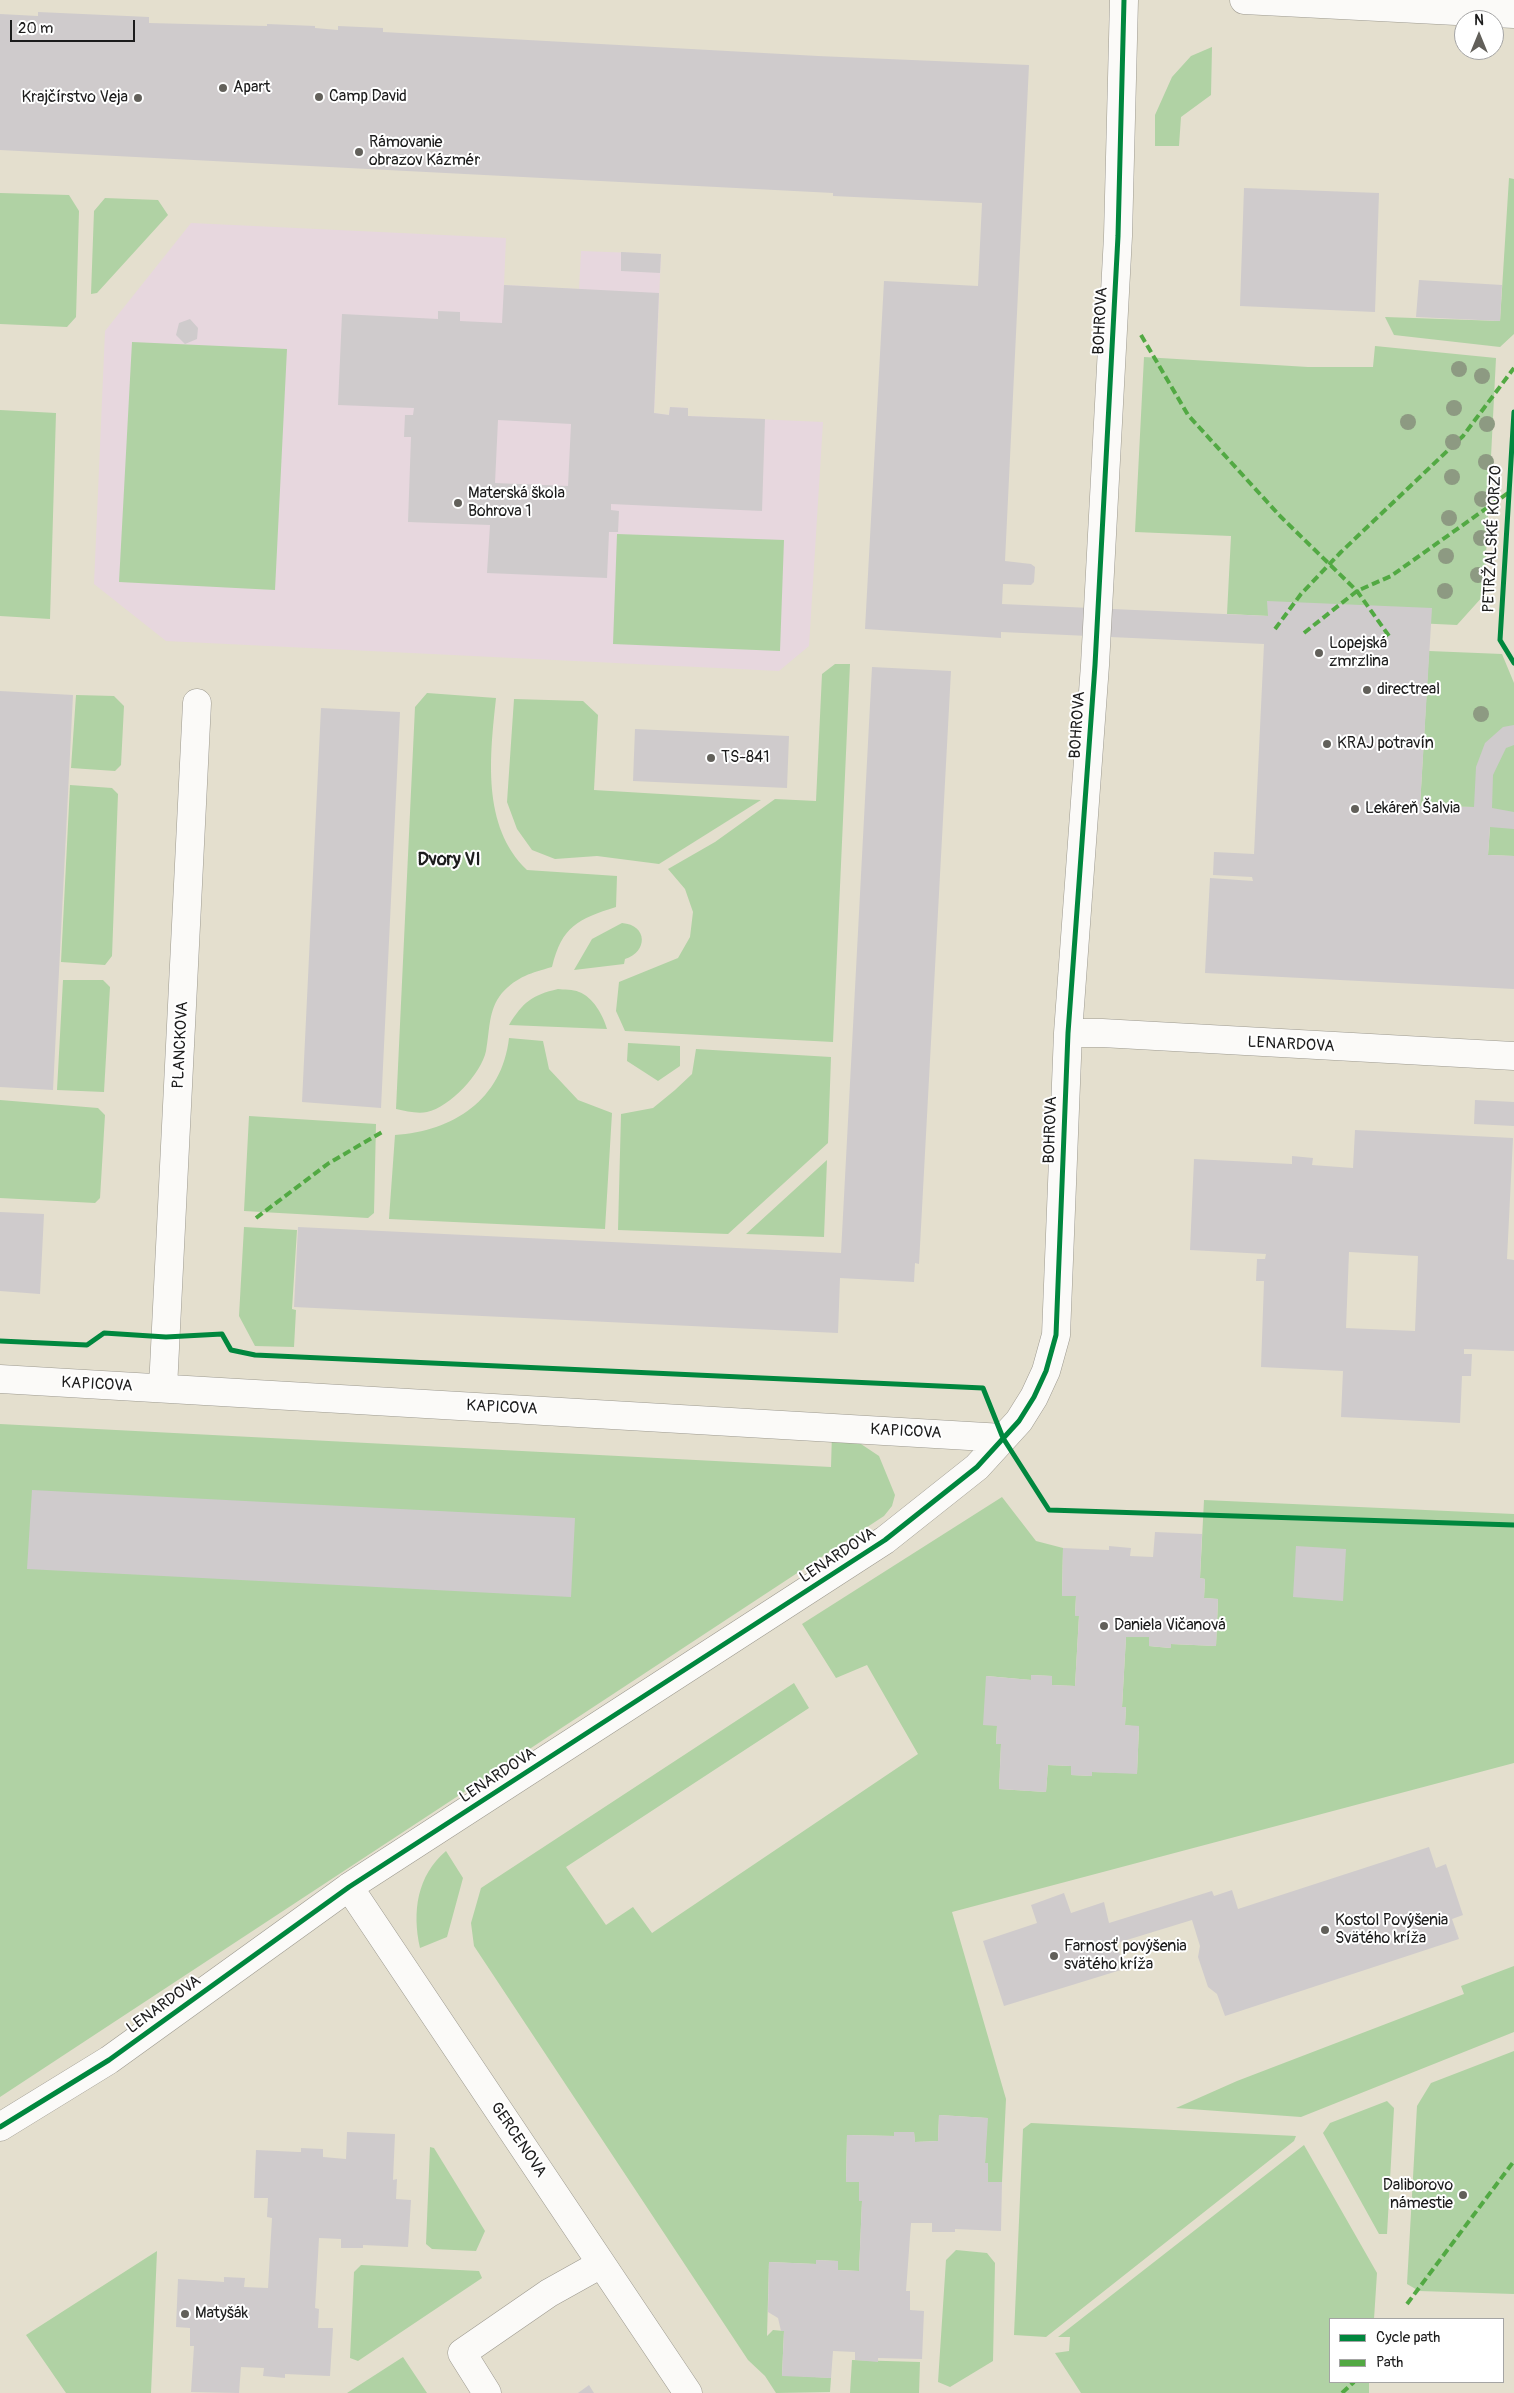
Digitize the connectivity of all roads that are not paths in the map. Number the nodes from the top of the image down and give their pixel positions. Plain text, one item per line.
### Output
1 (1124, 0) edge
2 (1244, 0) edge
3 (1514, 14) edge
4 (198, 703) dead end
5 (1068, 1033) junction
6 (1514, 1056) edge
7 (0, 1379) edge
8 (163, 1388) junction
9 (1003, 1438) junction
10 (349, 1887) junction
11 (0, 2127) edge
12 (601, 2264) junction
13 (487, 2393) edge
14 (688, 2393) edge

1 - 5 street, BOHROVA
2 - 3 street
4 - 8 street, PLANCKOVA
5 - 6 street, LENARDOVA
5 - 9 street, BOHROVA
7 - 8 street, KAPICOVA
8 - 9 street, KAPICOVA
9 - 10 street, LENARDOVA
10 - 11 street, LENARDOVA
10 - 12 street, GERCENOVA
12 - 13 street
12 - 14 street, GERCENOVA

